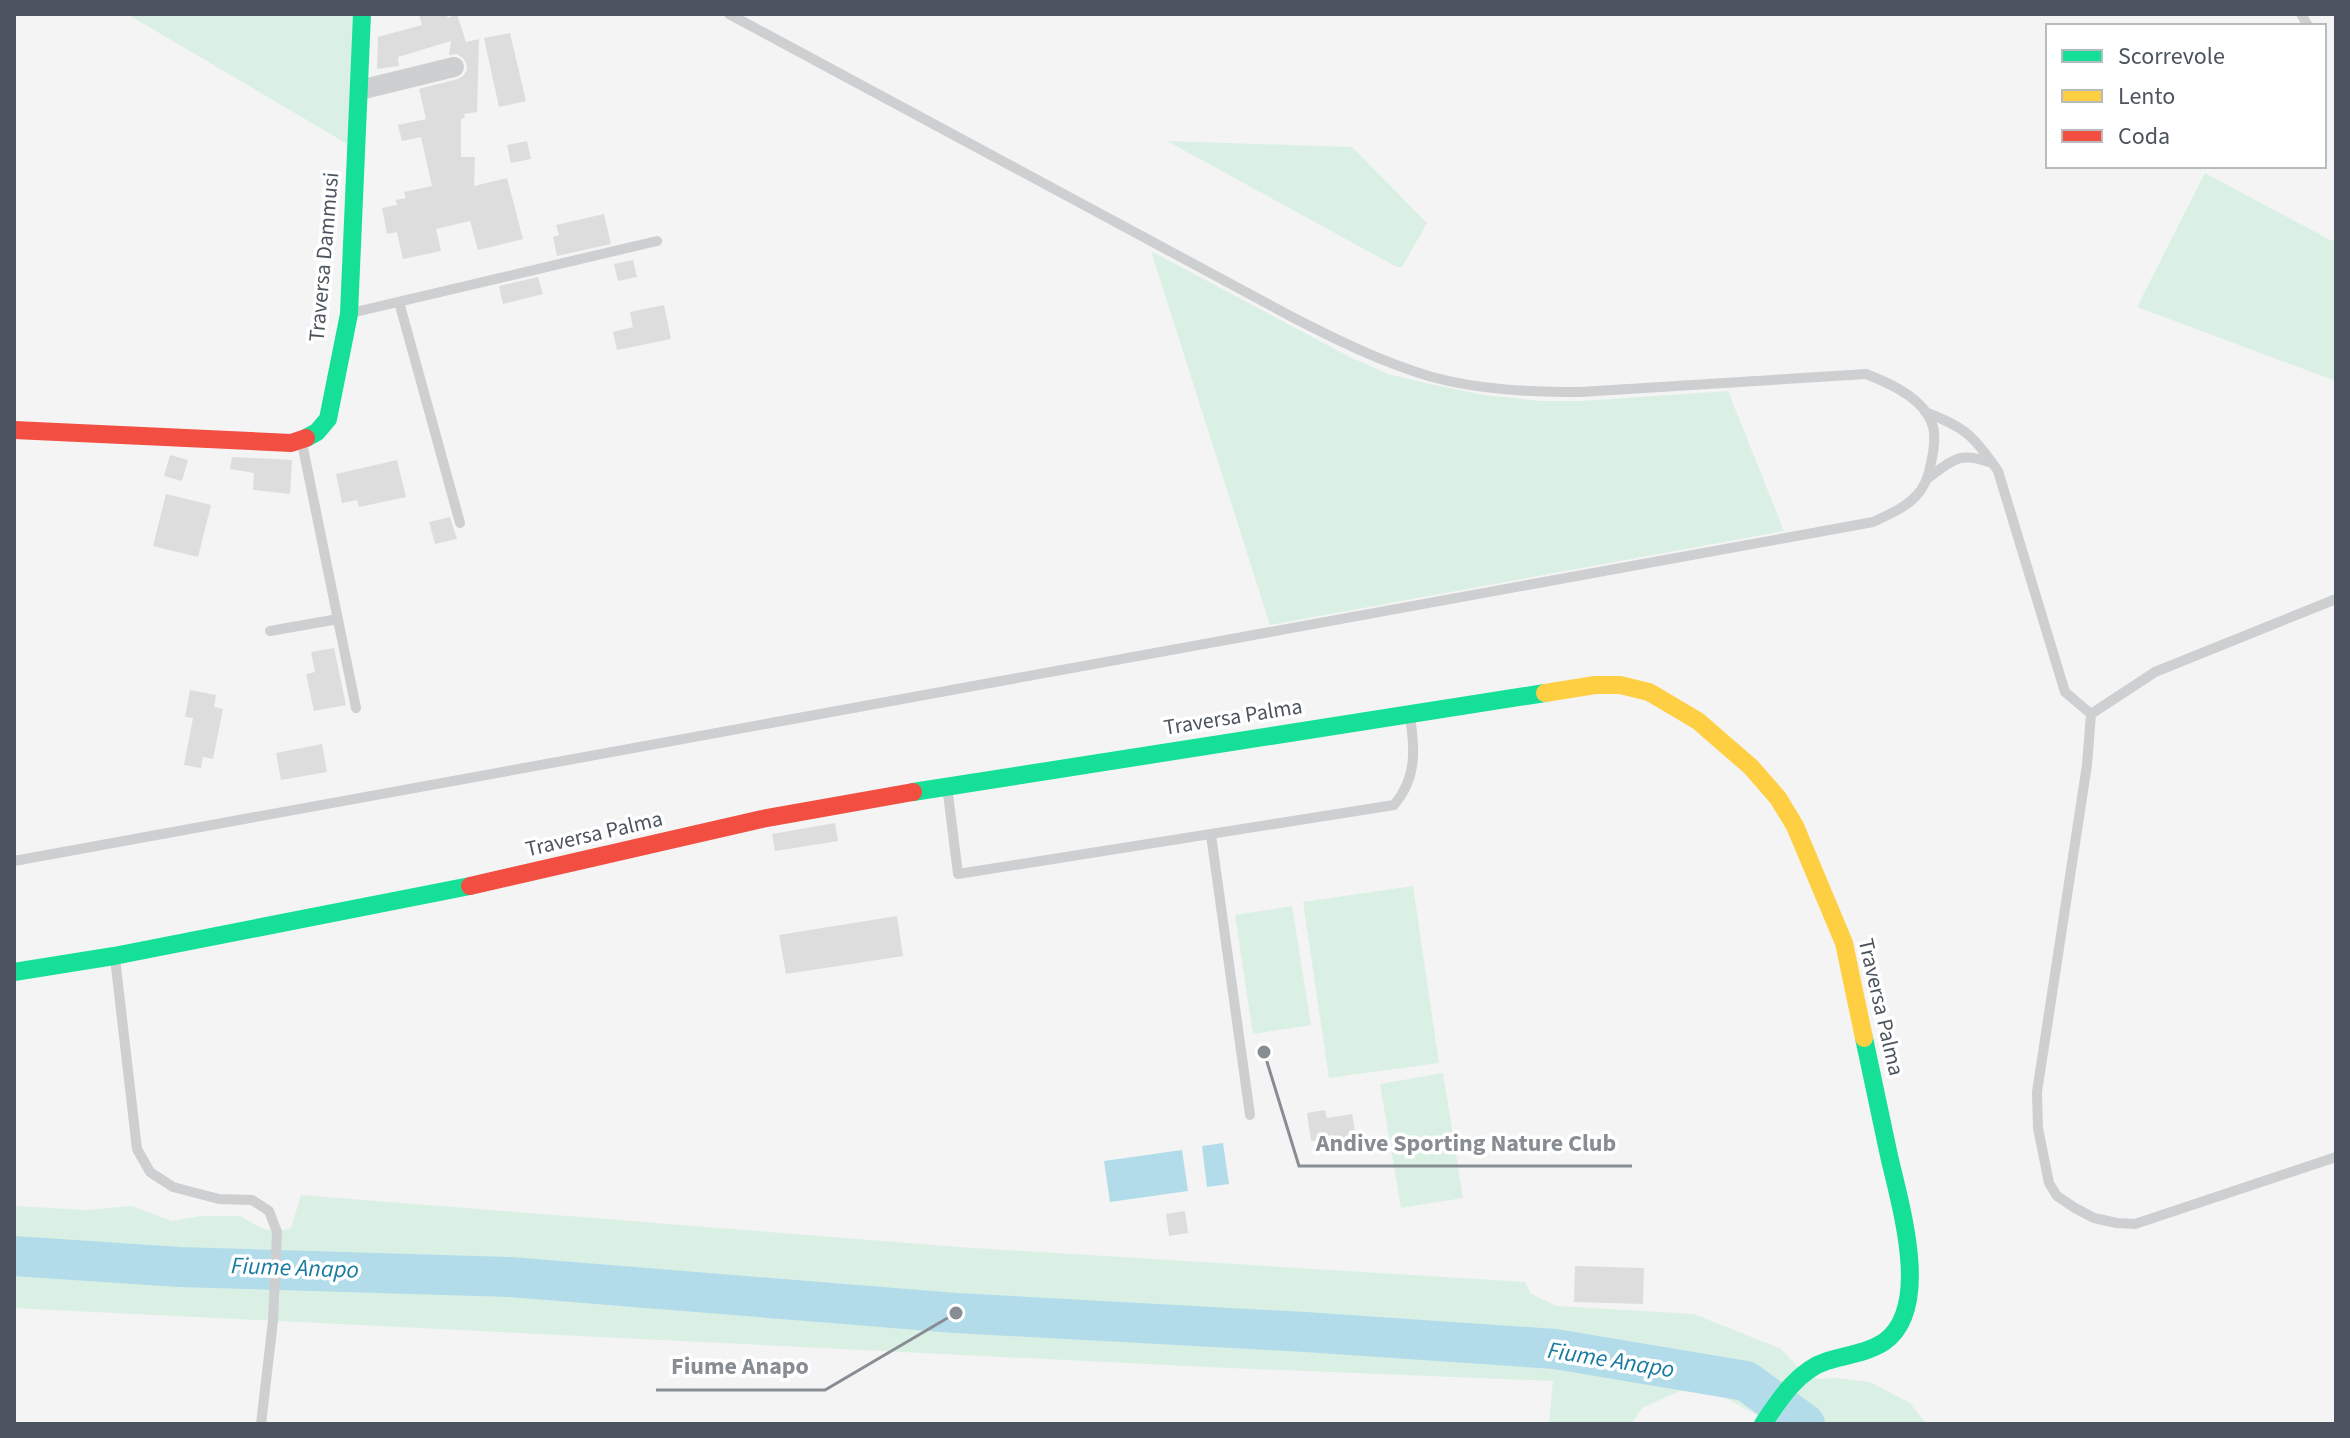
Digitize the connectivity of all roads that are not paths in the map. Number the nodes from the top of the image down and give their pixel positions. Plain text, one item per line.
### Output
1 (362, 14) edge
2 (729, 14) edge
3 (454, 67) dead end
4 (360, 90) junction
5 (657, 241) dead end
6 (399, 302) junction
7 (349, 314) junction
8 (1925, 412) junction
9 (14, 430) edge
10 (301, 441) junction
11 (1992, 463) junction
12 (1928, 478) junction
13 (460, 523) dead end
14 (2336, 599) edge
15 (338, 619) junction
16 (270, 631) dead end
17 (356, 708) dead end
18 (1409, 714) junction
19 (2091, 714) junction
20 (947, 786) junction
21 (1211, 835) junction
22 (14, 861) edge
23 (114, 956) junction
24 (14, 972) edge
25 (1250, 1115) dead end
26 (2336, 1157) edge
27 (1764, 1422) edge
28 (261, 1424) edge

1 - 4 street, Traversa Dammusi
2 - 8 lane
3 - 4 street
4 - 7 street, Traversa Dammusi
5 - 6 lane
6 - 7 lane
6 - 13 lane
7 - 10 street, Traversa Dammusi
8 - 11 lane
8 - 12 lane
9 - 10 street
10 - 15 lane
11 - 12 lane
11 - 19 lane
12 - 22 lane
14 - 19 lane
15 - 16 lane
15 - 17 lane
18 - 20 street, Traversa Palma
18 - 21 lane
18 - 27 street, Traversa Palma
19 - 26 lane
20 - 21 lane
20 - 23 street, Traversa Palma
21 - 25 lane
23 - 24 street, Traversa Palma
23 - 28 lane

